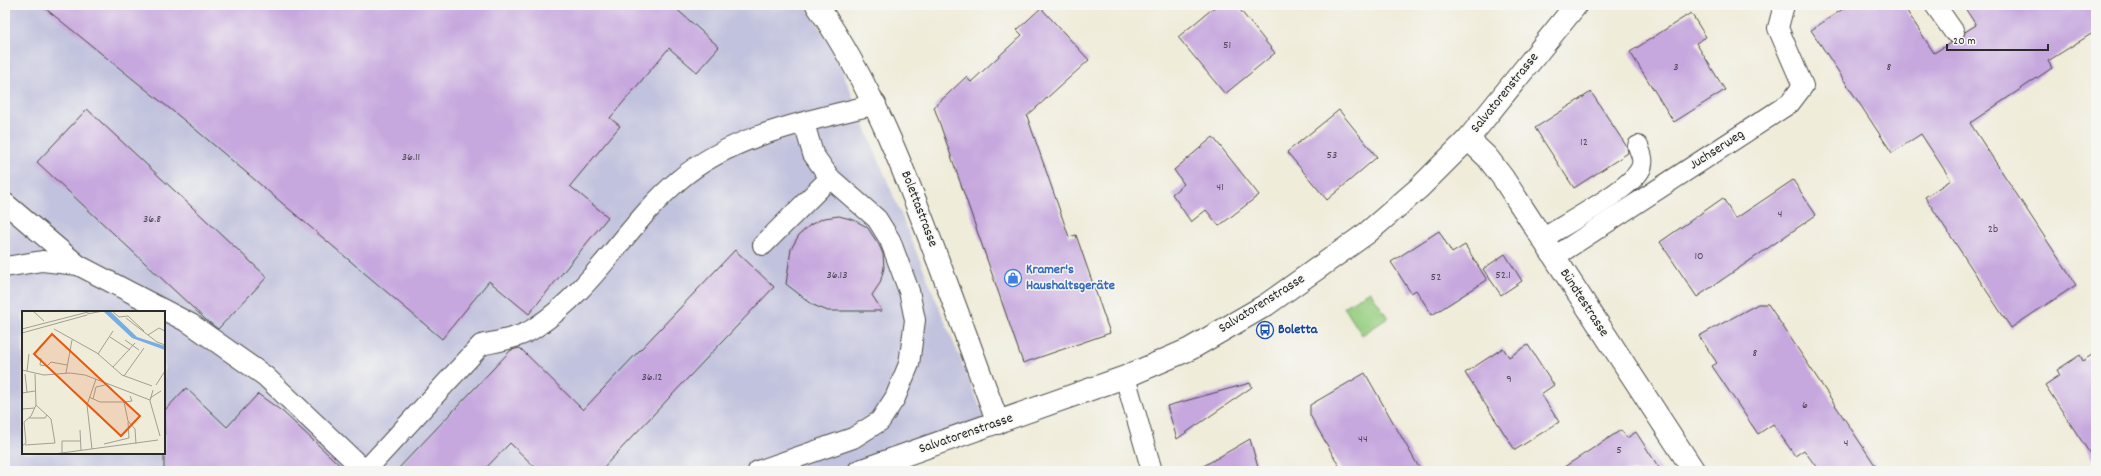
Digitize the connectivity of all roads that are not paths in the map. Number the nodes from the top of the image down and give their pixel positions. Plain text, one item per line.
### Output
1 (817, 5) edge
2 (1576, 5) edge
3 (1784, 5) edge
4 (1935, 5) edge
5 (1954, 32) dead end
6 (876, 104) junction
7 (804, 123) junction
8 (1468, 139) junction
9 (1638, 146) dead end
10 (830, 178) junction
11 (5, 203) edge
12 (1542, 239) junction
13 (763, 245) dead end
14 (1554, 257) junction
15 (78, 265) junction
16 (5, 268) edge
17 (1125, 377) junction
18 (998, 423) junction
19 (364, 471) edge
20 (758, 471) edge
21 (859, 471) edge
22 (1152, 471) edge
23 (1694, 471) edge

1 - 6 street, Bolettastrasse
2 - 8 street, Salvatorenstrasse
3 - 14 lane, Juchserweg
4 - 5 lane
6 - 7 lane
6 - 18 street, Bolettastrasse
7 - 10 lane
7 - 19 lane
8 - 12 street, Bündtestrasse
8 - 17 street, Salvatorenstrasse
9 - 12 lane
10 - 13 lane
10 - 20 lane
11 - 15 lane
12 - 14 street, Bündtestrasse
14 - 23 street, Bündtestrasse
15 - 16 lane
15 - 19 lane
17 - 18 street, Salvatorenstrasse
17 - 22 lane
18 - 21 street, Salvatorenstrasse

